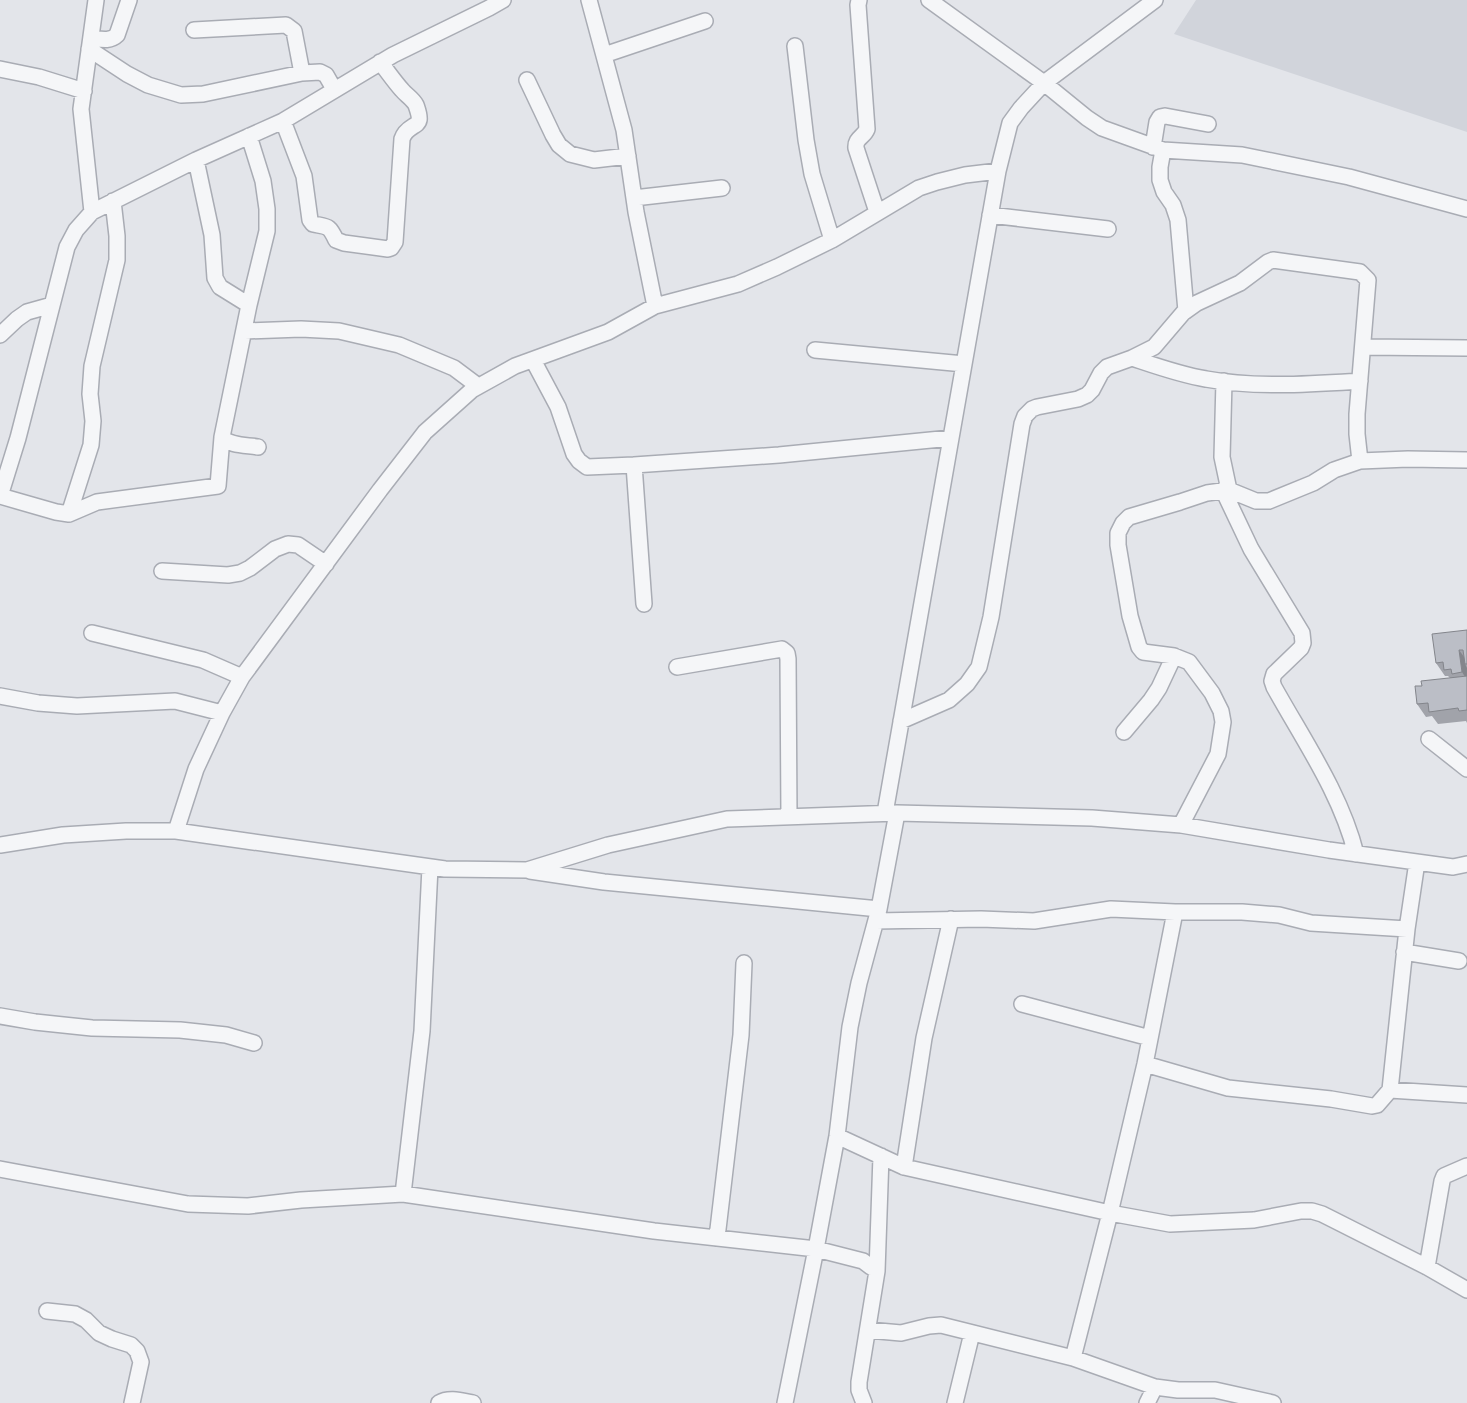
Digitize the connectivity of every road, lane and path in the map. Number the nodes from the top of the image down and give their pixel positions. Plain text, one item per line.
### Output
1 (96, 0) edge
2 (130, 0) edge
3 (502, 0) edge
4 (589, 0) edge
5 (859, 0) edge
6 (928, 0) edge
7 (1155, 0) edge
8 (488, 4) edge
9 (705, 21) dead end
10 (194, 30) dead end
11 (90, 44) junction
12 (795, 46) dead end
13 (604, 55) junction
14 (380, 62) junction
15 (0, 69) edge
16 (302, 73) junction
17 (527, 80) dead end
18 (1044, 83) junction
19 (334, 89) junction
20 (84, 91) junction
21 (283, 121) junction
22 (1208, 124) dead end
23 (250, 136) junction
24 (1158, 148) junction
25 (628, 156) junction
26 (196, 160) junction
27 (998, 171) junction
28 (722, 188) dead end
29 (634, 198) junction
30 (113, 201) junction
31 (1467, 209) edge
32 (92, 212) junction
33 (877, 212) junction
34 (990, 215) junction
35 (1108, 229) dead end
36 (832, 240) junction
37 (52, 305) junction
38 (250, 305) junction
39 (655, 306) junction
40 (1186, 311) junction
41 (245, 331) junction
42 (0, 335) edge
43 (1363, 347) junction
44 (1467, 348) edge
45 (815, 350) dead end
46 (1132, 358) junction
47 (533, 360) junction
48 (964, 364) junction
49 (1224, 381) junction
50 (1360, 381) junction
51 (478, 386) junction
52 (222, 438) junction
53 (951, 438) junction
54 (258, 447) dead end
55 (1467, 460) edge
56 (1360, 461) junction
57 (634, 465) junction
58 (1226, 490) junction
59 (0, 496) edge
60 (69, 514) junction
61 (326, 564) junction
62 (162, 572) dead end
63 (644, 604) dead end
64 (92, 633) dead end
65 (1174, 656) junction
66 (677, 667) dead end
67 (242, 677) junction
68 (0, 696) edge
69 (222, 713) junction
70 (901, 721) junction
71 (1124, 732) dead end
72 (1429, 739) dead end
73 (1467, 769) edge
74 (891, 813) junction
75 (789, 816) junction
76 (1181, 825) junction
77 (176, 831) junction
78 (0, 845) edge
79 (1356, 854) junction
80 (1417, 862) junction
81 (1467, 864) edge
82 (430, 867) junction
83 (521, 870) junction
84 (1175, 912) junction
85 (877, 915) junction
86 (951, 919) junction
87 (1407, 929) junction
88 (1404, 952) junction
89 (1459, 961) dead end
90 (744, 963) dead end
91 (1022, 1004) dead end
92 (0, 1016) edge
93 (1150, 1038) junction
94 (254, 1043) dead end
95 (1145, 1064) junction
96 (1390, 1090) junction
97 (1467, 1095) edge
98 (837, 1136) junction
99 (881, 1156) junction
100 (1467, 1166) edge
101 (904, 1167) junction
102 (0, 1169) edge
103 (403, 1194) junction
104 (1110, 1213) junction
105 (716, 1238) junction
106 (816, 1249) junction
107 (871, 1267) dead end
108 (1427, 1267) junction
109 (1467, 1290) edge
110 (47, 1311) dead end
111 (868, 1330) junction
112 (972, 1333) junction
113 (1073, 1358) junction
114 (1155, 1387) junction
115 (1250, 1400) edge
116 (132, 1403) edge
117 (439, 1403) edge
118 (473, 1403) edge
119 (785, 1403) edge
120 (864, 1403) edge
121 (955, 1403) edge
122 (1147, 1403) edge
123 (1273, 1403) edge

1 - 11 street
2 - 11 street
3 - 8 street
4 - 13 street
5 - 33 street
6 - 18 street
7 - 18 street
8 - 14 street
9 - 13 street
10 - 16 street
11 - 16 street
11 - 20 street
12 - 36 street
13 - 25 street
14 - 19 street
14 - 21 street
15 - 20 street
16 - 19 street
17 - 25 street
18 - 24 street
18 - 27 street
19 - 21 street
20 - 32 street
21 - 23 street
22 - 24 street
23 - 26 street
23 - 38 street
24 - 31 street
24 - 40 street
25 - 29 street
26 - 30 street
26 - 38 street
27 - 33 street
27 - 34 street
28 - 29 street
29 - 39 street
30 - 32 street
30 - 60 street
32 - 37 street
33 - 36 street
34 - 35 street
34 - 48 street
36 - 39 street
37 - 42 street
37 - 59 street
38 - 41 street
39 - 47 street
40 - 43 street
40 - 46 street
41 - 51 street
41 - 52 street
43 - 44 street
43 - 50 street
45 - 48 street
46 - 49 street
46 - 70 street
47 - 51 street
47 - 57 street
48 - 53 street
49 - 50 street
49 - 58 street
50 - 56 street
51 - 61 street
52 - 54 street
52 - 60 street
53 - 57 street
53 - 70 street
55 - 56 street
56 - 58 street
57 - 63 street
58 - 65 street
58 - 79 street
59 - 60 street
61 - 62 street
61 - 67 street
64 - 67 street
65 - 71 street
65 - 76 street
66 - 75 street
67 - 69 street
68 - 69 street
69 - 77 street
70 - 74 street
72 - 73 street
74 - 75 street
74 - 76 street
74 - 85 street
75 - 83 street
76 - 79 street
77 - 78 street
77 - 82 street
79 - 80 street
80 - 81 street
80 - 87 street
82 - 83 street
82 - 103 street
83 - 85 street
84 - 86 street
84 - 87 street
84 - 93 street
85 - 86 street
85 - 98 street
86 - 101 street
87 - 88 street
88 - 89 street
88 - 96 street
90 - 105 street
91 - 93 street
92 - 94 street
93 - 95 street
95 - 96 street
95 - 104 street
96 - 97 street
98 - 99 street
98 - 106 street
99 - 101 street
99 - 111 street
100 - 108 street
101 - 104 street
102 - 103 street
103 - 105 street
104 - 108 street
104 - 113 street
105 - 106 street
106 - 107 street
106 - 119 street
108 - 109 street
110 - 116 street
111 - 112 street
111 - 120 street
112 - 113 street
112 - 121 street
113 - 114 street
114 - 115 street
114 - 122 street
115 - 123 street
117 - 118 street

